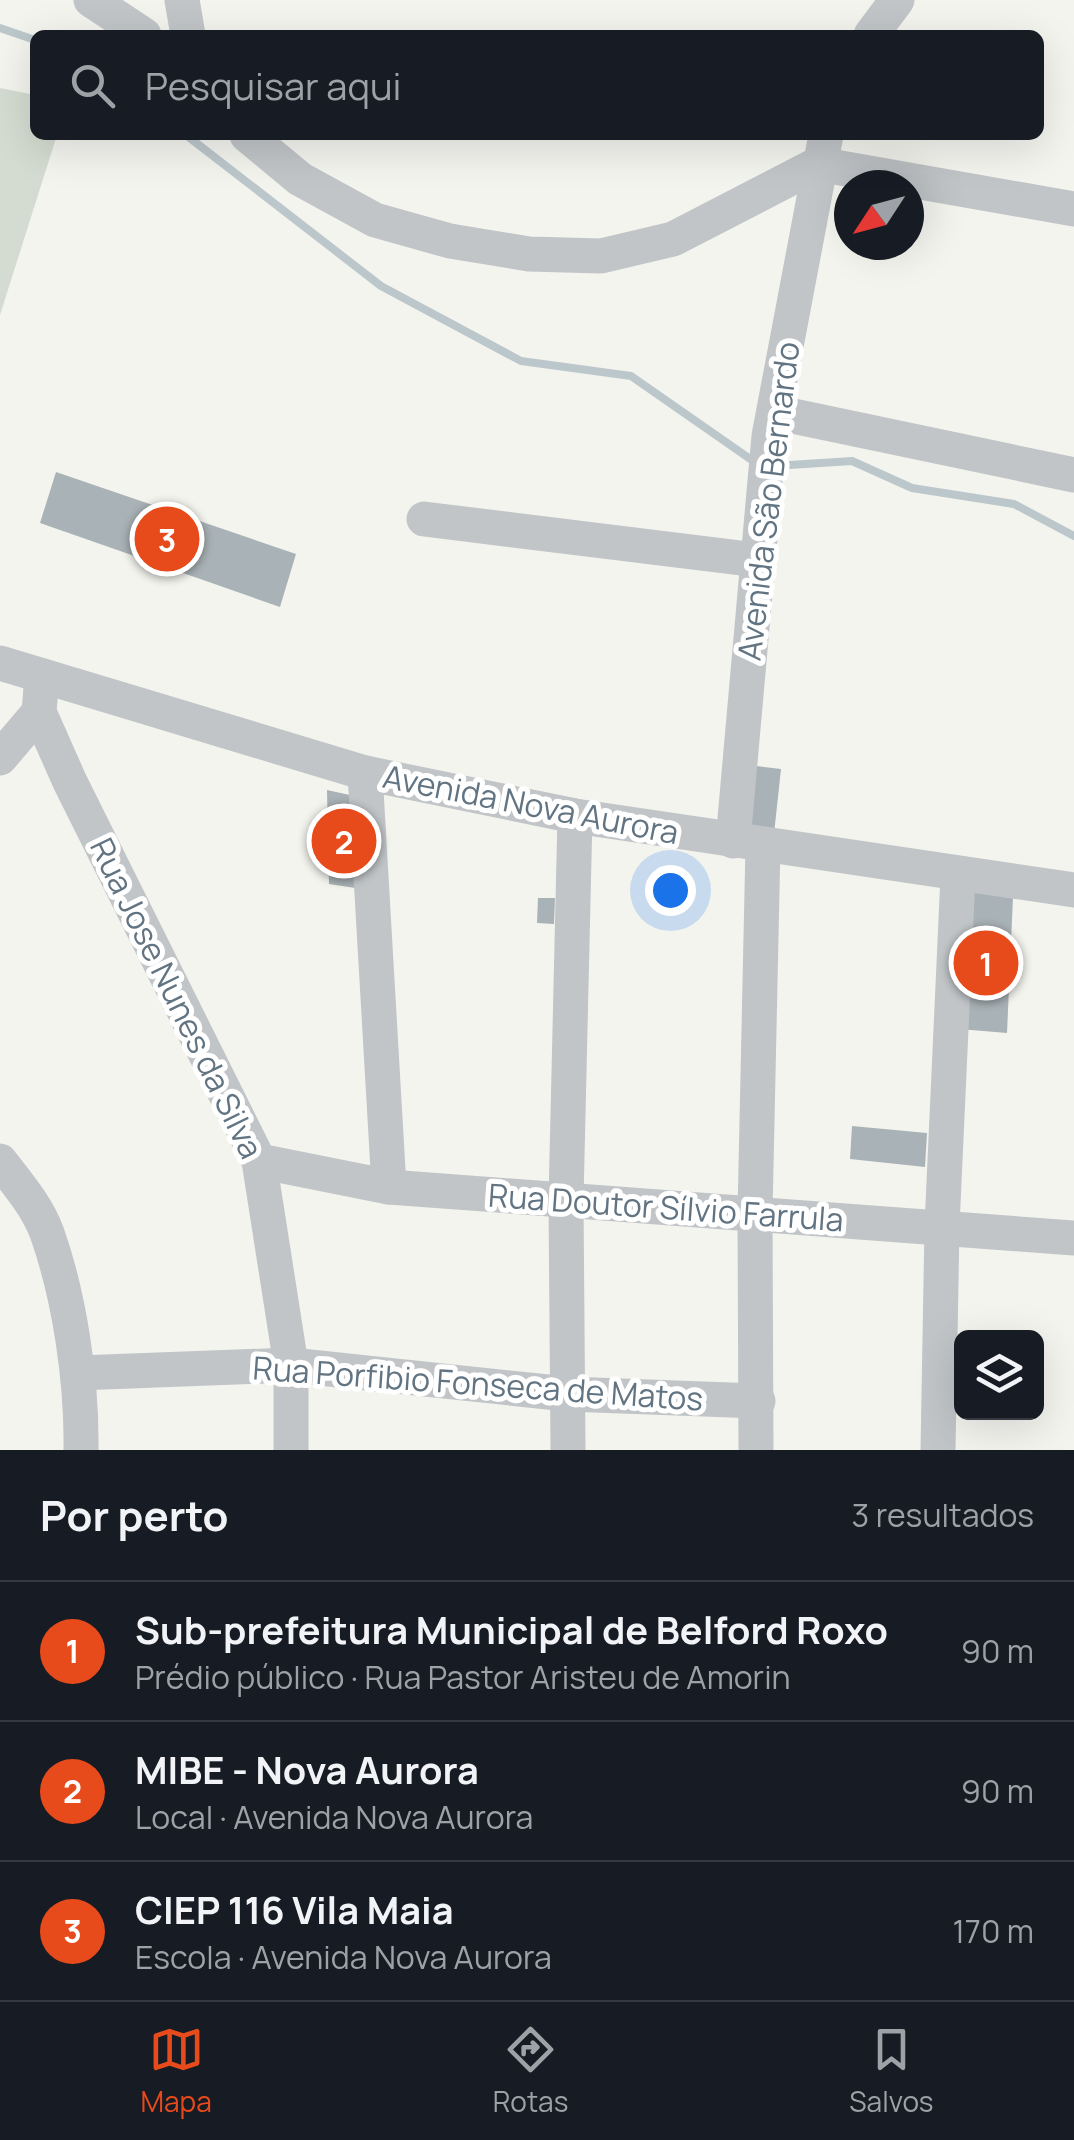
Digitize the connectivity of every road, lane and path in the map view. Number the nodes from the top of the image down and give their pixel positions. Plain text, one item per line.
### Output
1 (91, 0) edge
2 (182, 0) edge
3 (897, 0) edge
4 (136, 30) edge
5 (187, 30) edge
6 (875, 30) edge
7 (252, 140) edge
8 (822, 149) edge
9 (1074, 209) edge
10 (772, 424) junction
11 (1074, 474) edge
12 (424, 519) dead end
13 (758, 560) junction
14 (0, 663) edge
15 (42, 676) junction
16 (39, 712) junction
17 (0, 758) edge
18 (365, 773) junction
19 (575, 816) junction
20 (748, 843) junction
21 (958, 876) junction
22 (1074, 890) edge
23 (260, 1160) junction
24 (0, 1161) edge
25 (389, 1187) junction
26 (566, 1200) junction
27 (755, 1213) junction
28 (942, 1226) junction
29 (1074, 1238) edge
30 (291, 1365) junction
31 (78, 1372) junction
32 (568, 1394) junction
33 (758, 1401) junction
34 (81, 1450) edge
35 (291, 1450) edge
36 (568, 1450) edge
37 (756, 1450) edge
38 (938, 1450) edge

1 - 4 street
2 - 5 street
3 - 6 street
7 - 8 street
8 - 9 street
8 - 10 street, Avenida São Bernardo
10 - 11 street
10 - 13 street, Avenida São Bernardo
12 - 13 street
13 - 20 street, Avenida São Bernardo
14 - 15 street, Avenida Nova Aurora
15 - 16 street
15 - 18 street, Avenida Nova Aurora
16 - 17 street
16 - 23 street, Rua Jose Nunes da Silva
18 - 19 street, Avenida Nova Aurora
18 - 25 street
19 - 20 street, Avenida Nova Aurora
19 - 26 street
20 - 21 street, Avenida Nova Aurora
20 - 27 street, Avenida São Bernardo
21 - 22 street, Avenida Nova Aurora
21 - 28 street
23 - 25 street, Rua Doutor Sílvio Farrula
23 - 30 street, Rua Jose Nunes da Silva
24 - 31 street
25 - 26 street, Rua Doutor Sílvio Farrula
26 - 27 street, Rua Doutor Sílvio Farrula
26 - 32 street
27 - 28 street, Rua Doutor Sílvio Farrula
27 - 33 street, Avenida São Bernardo
28 - 29 street, Rua Doutor Sílvio Farrula
28 - 38 street
30 - 31 street, Rua Porfibio Fonseca de Matos
30 - 32 street, Rua Porfibio Fonseca de Matos
30 - 35 street, Rua Jose Nunes da Silva
31 - 34 street
32 - 33 street, Rua Porfibio Fonseca de Matos
32 - 36 street
33 - 37 street, Avenida São Bernardo

